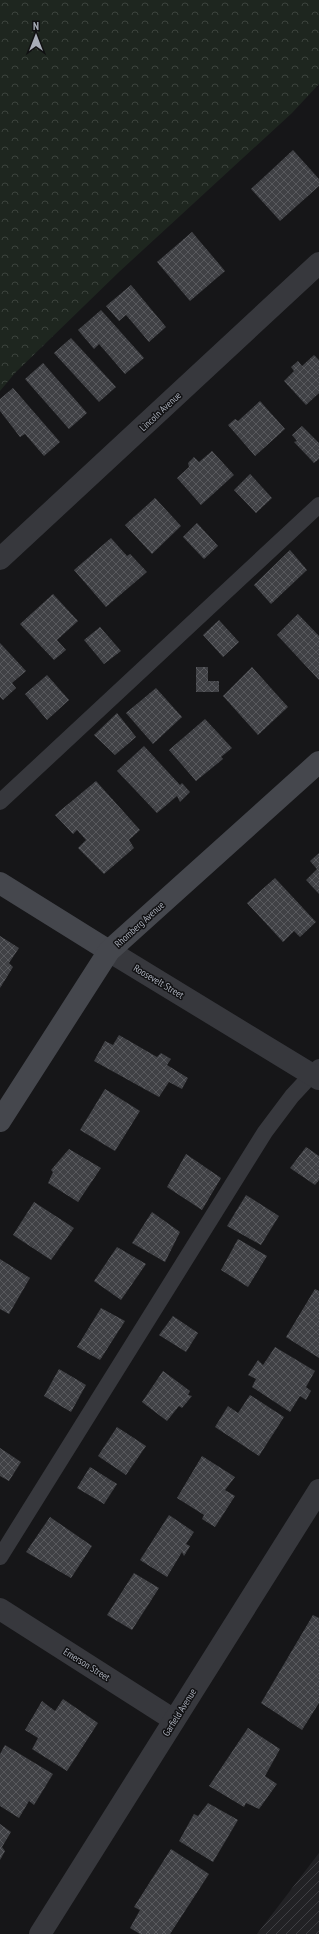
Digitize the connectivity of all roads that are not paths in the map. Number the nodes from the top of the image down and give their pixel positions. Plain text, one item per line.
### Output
1 (319, 263) edge
2 (319, 505) edge
3 (0, 559) edge
4 (319, 762) edge
5 (0, 802) edge
6 (0, 883) edge
7 (109, 950) junction
8 (317, 1073) edge
9 (0, 1121) edge
10 (319, 1490) edge
11 (0, 1557) edge
12 (0, 1609) edge
13 (174, 1720) junction
14 (40, 1934) edge

1 - 3 street, Lincoln Avenue
2 - 5 lane
4 - 7 street, Rhomberg Avenue
6 - 7 street, Roosevelt Street
7 - 8 street, Roosevelt Street
7 - 9 street, Rhomberg Avenue
8 - 11 lane
10 - 13 street, Garfield Avenue
12 - 13 street, Emerson Street
13 - 14 street, Garfield Avenue

